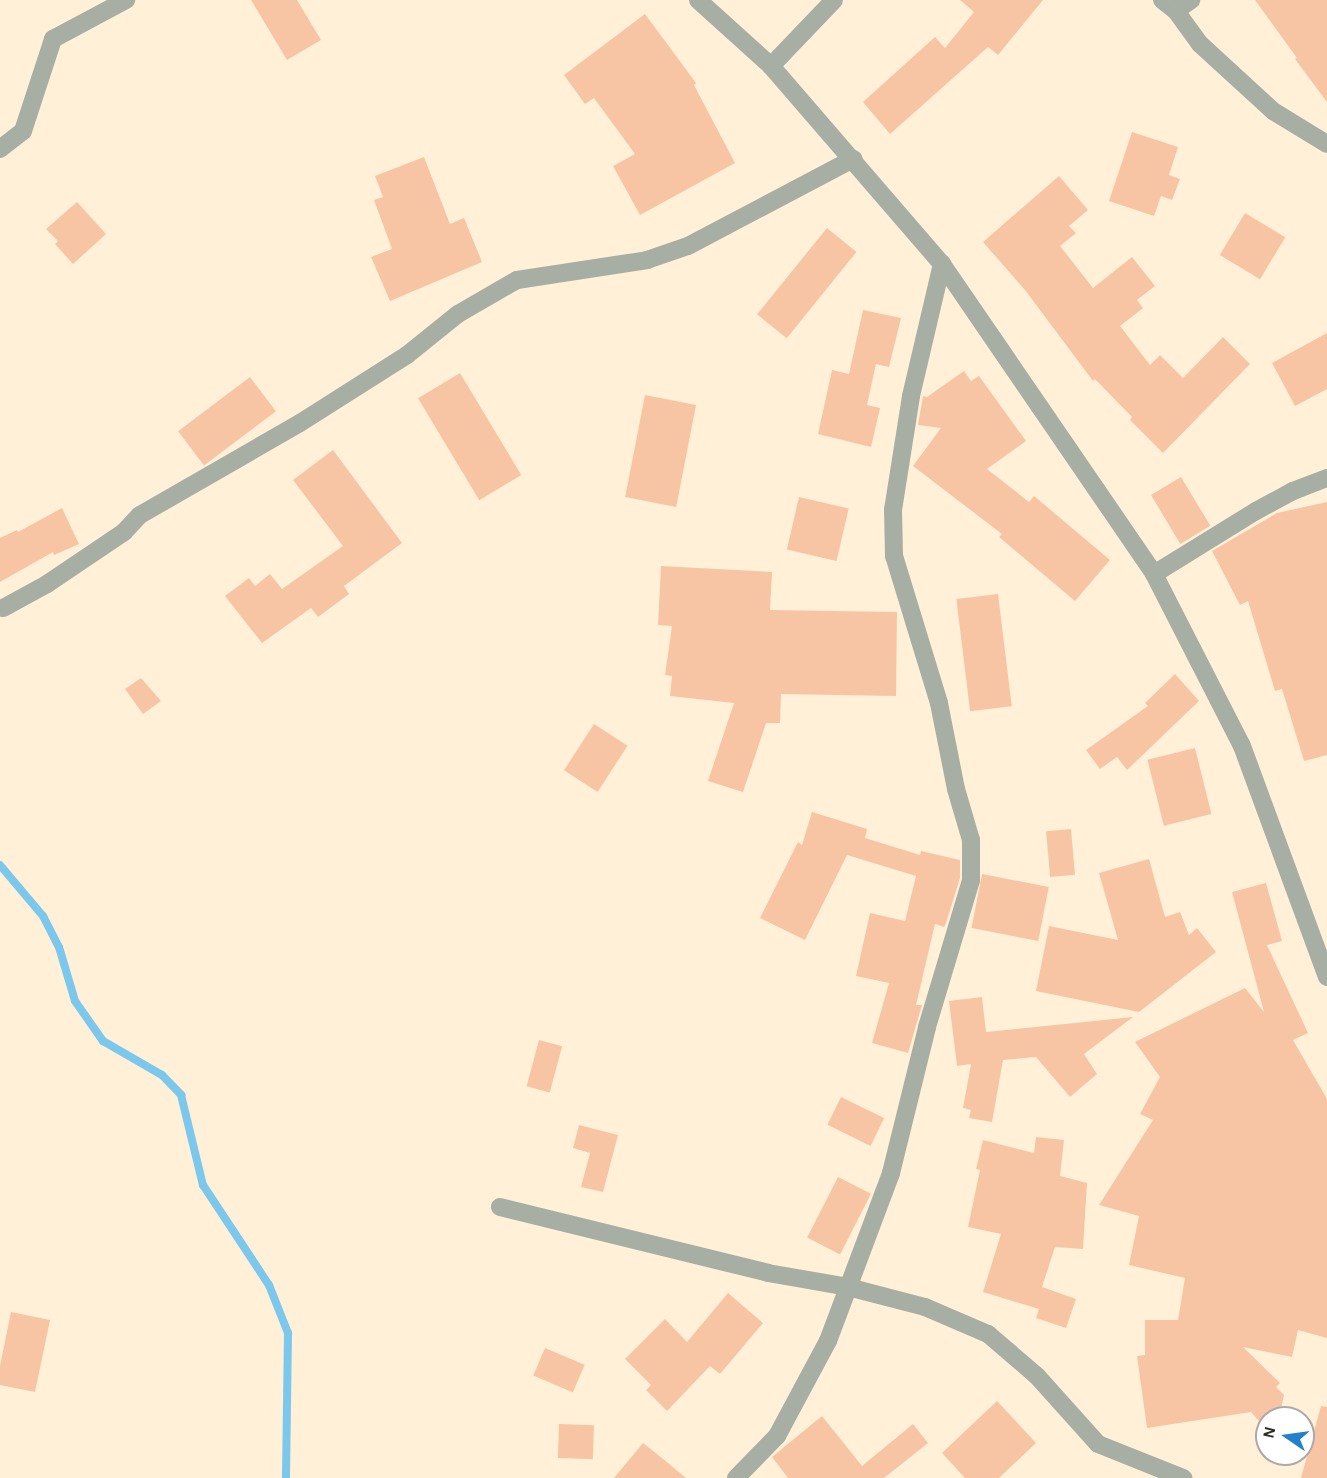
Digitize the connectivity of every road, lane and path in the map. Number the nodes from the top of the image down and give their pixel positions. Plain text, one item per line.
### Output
1 (126, 0) edge
2 (698, 0) edge
3 (834, 0) edge
4 (1191, 0) edge
5 (1169, 6) edge
6 (771, 66) junction
7 (1327, 144) edge
8 (0, 149) edge
9 (853, 159) junction
10 (942, 264) junction
11 (1327, 478) edge
12 (1154, 574) junction
13 (3, 608) dead end
14 (1322, 948) edge
15 (1327, 977) edge
16 (500, 1207) dead end
17 (848, 1287) junction
18 (736, 1478) edge
19 (1183, 1478) edge

1 - 8 street
2 - 6 street
3 - 6 street
4 - 5 street
5 - 7 street
6 - 9 street
9 - 10 street
9 - 13 street
10 - 12 street
10 - 17 street
11 - 12 street
12 - 14 street
14 - 15 street
16 - 17 street
17 - 18 street
17 - 19 street

